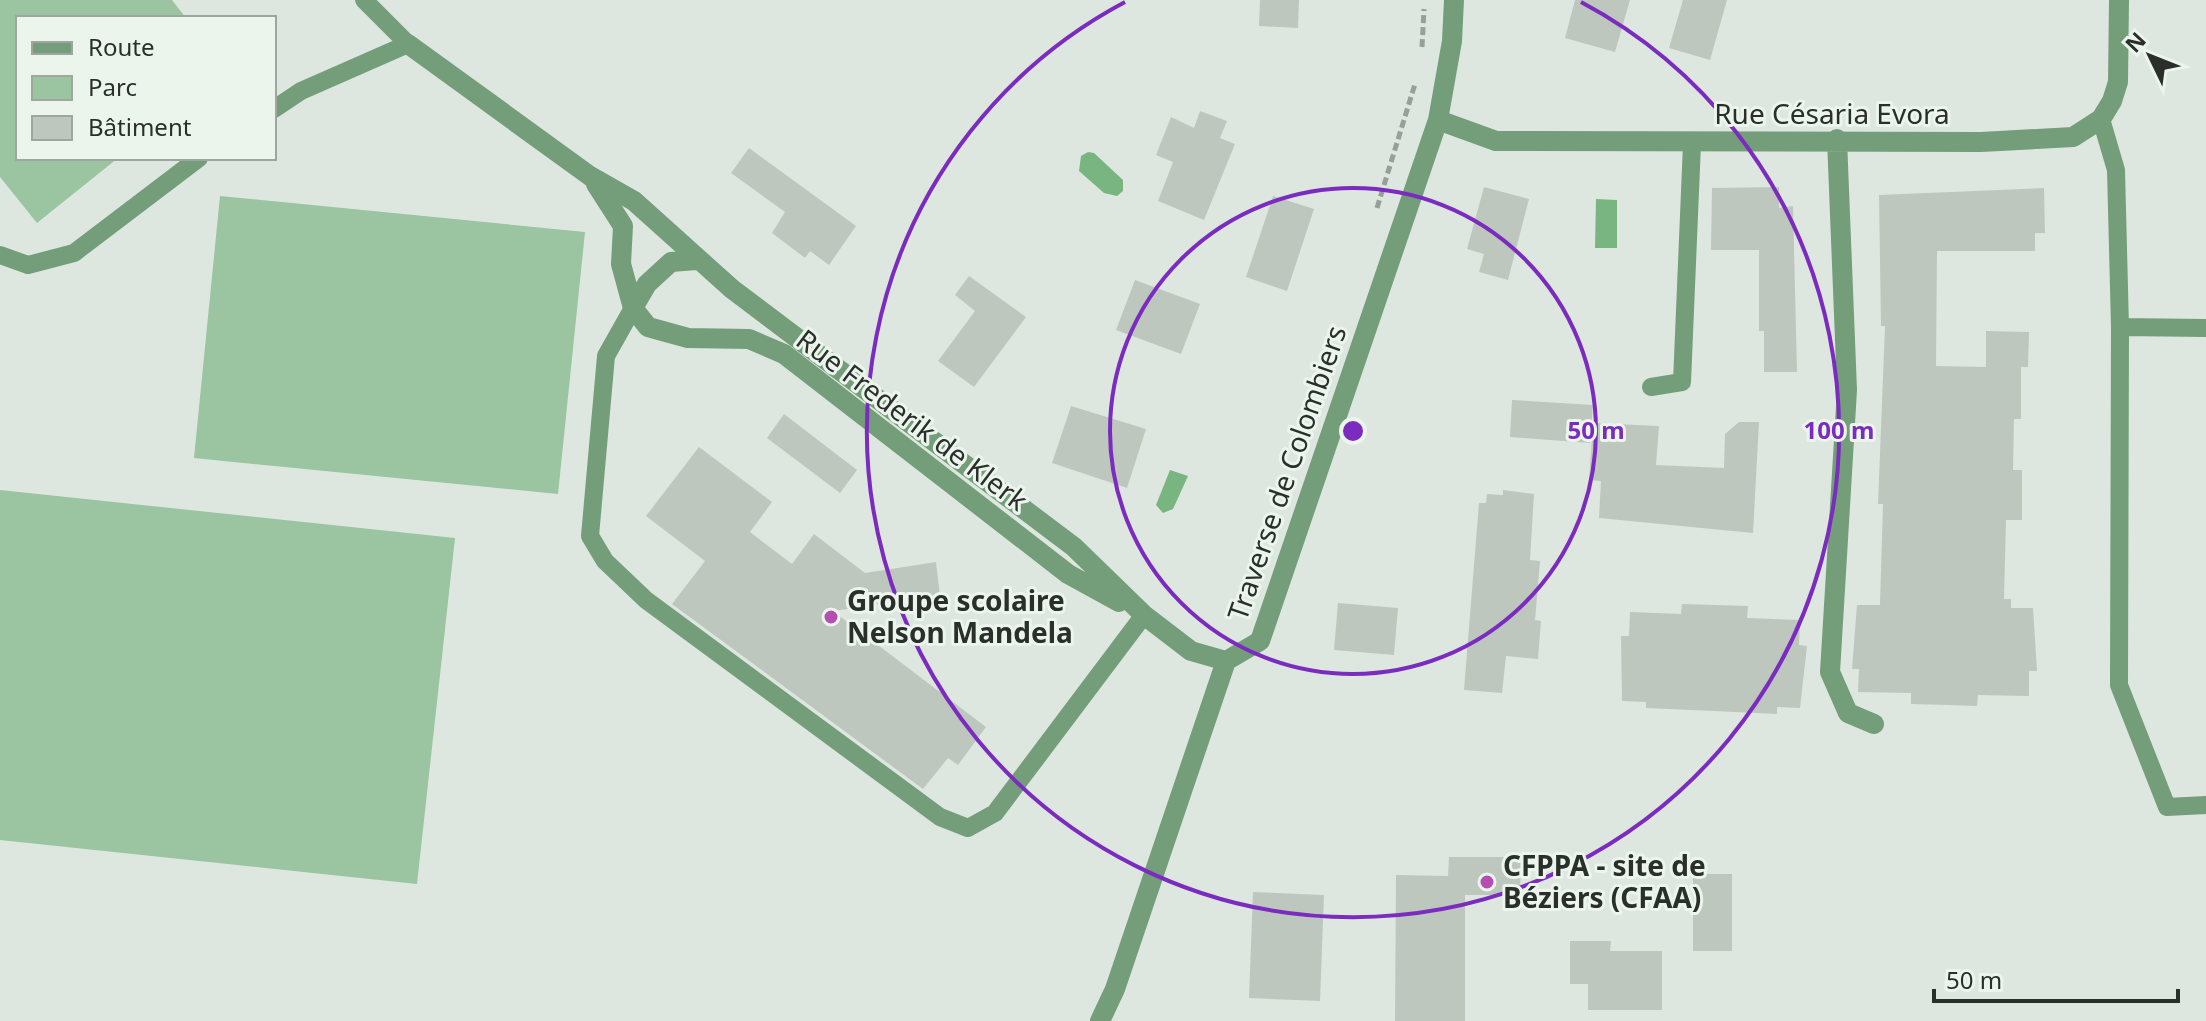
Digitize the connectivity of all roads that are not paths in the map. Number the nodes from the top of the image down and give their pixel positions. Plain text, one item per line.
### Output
1 (364, 0) edge
2 (1454, 0) edge
3 (2119, 0) edge
4 (408, 44) junction
5 (276, 108) edge
6 (2101, 119) junction
7 (1438, 120) junction
8 (1837, 139) junction
9 (1692, 144) junction
10 (196, 160) edge
11 (590, 176) junction
12 (0, 255) edge
13 (696, 260) junction
14 (633, 308) junction
15 (2120, 327) junction
16 (2206, 328) edge
17 (1651, 387) dead end
18 (1144, 615) junction
19 (1226, 661) junction
20 (1874, 724) dead end
21 (2206, 805) edge
22 (1115, 989) junction
23 (1100, 1021) edge
24 (1110, 1021) edge

1 - 4 lane, Rue Frederik de Klerk
2 - 7 street, Traverse de Colombiers
3 - 6 street
4 - 5 lane
4 - 11 street, Rue Frederik de Klerk
6 - 8 street, Rue Césaria Evora
6 - 15 lane
7 - 9 street, Rue Césaria Evora
7 - 19 street, Traverse de Colombiers
8 - 9 street, Rue Césaria Evora
8 - 20 street
9 - 17 lane
10 - 12 lane
11 - 13 street, Rue Frederik de Klerk
11 - 14 street, Rue Frederik de Klerk
13 - 14 street
13 - 18 street, Rue Frederik de Klerk
14 - 18 street, Rue Frederik de Klerk
14 - 18 lane
15 - 16 lane
15 - 21 lane
18 - 19 street, Rue Frederik de Klerk
19 - 22 street
22 - 23 street
22 - 24 street

